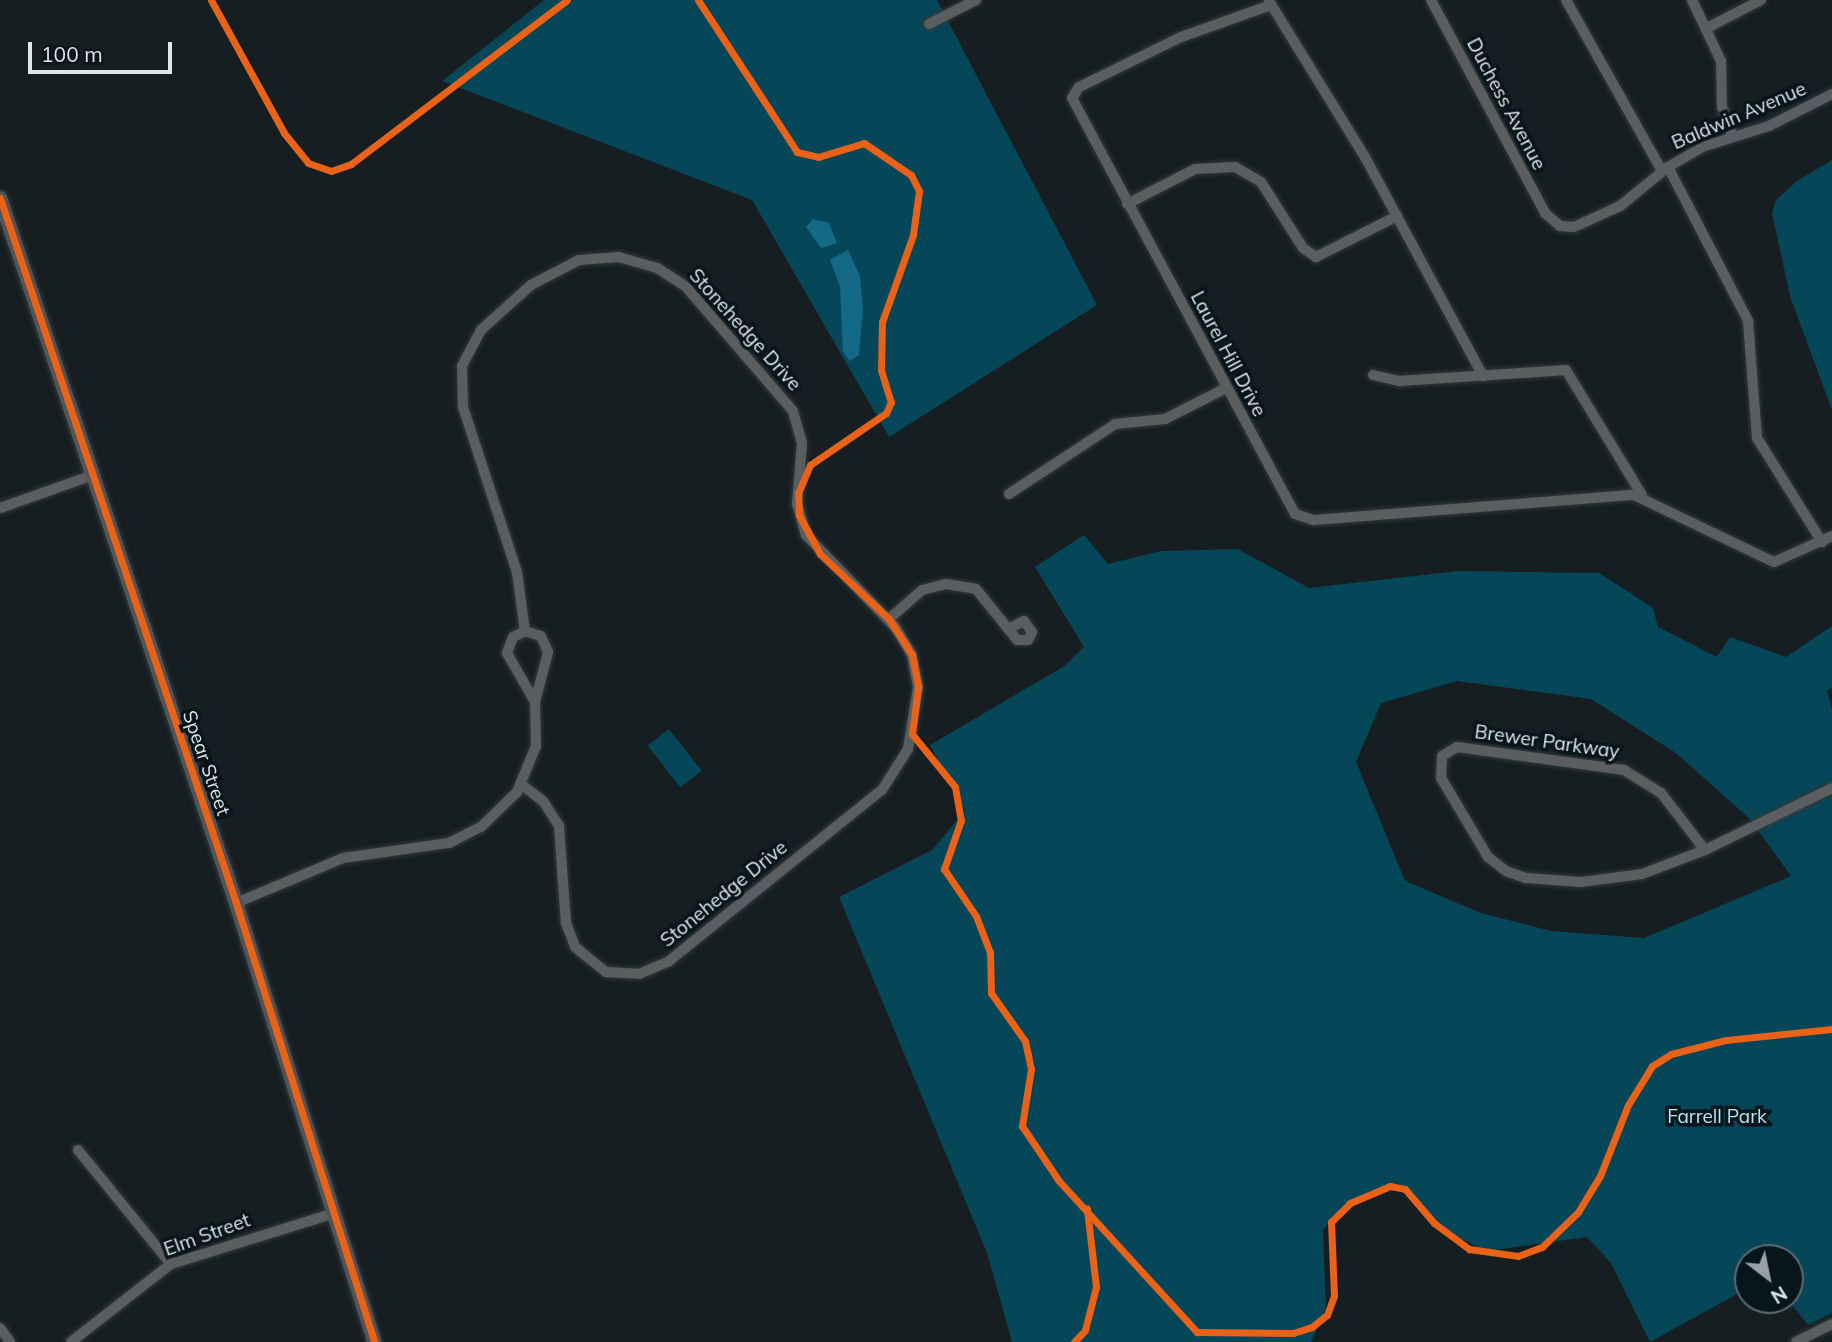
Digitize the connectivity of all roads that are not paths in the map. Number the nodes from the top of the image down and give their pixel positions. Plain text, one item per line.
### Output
1 (976, 0) edge
2 (1431, 0) edge
3 (1566, 0) edge
4 (1692, 0) edge
5 (1761, 0) edge
6 (1270, 3) edge
7 (929, 24) dead end
8 (1707, 28) junction
9 (1832, 94) edge
10 (1732, 135) junction
11 (1665, 169) junction
12 (0, 198) edge
13 (1127, 204) junction
14 (1397, 216) junction
15 (1553, 222) joint
16 (1373, 375) dead end
17 (1483, 376) junction
18 (1226, 388) junction
19 (93, 475) junction
20 (1009, 494) dead end
21 (1642, 495) junction
22 (0, 508) edge
23 (1827, 539) edge
24 (889, 619) junction
25 (1008, 629) dead end
26 (525, 631) junction
27 (535, 702) junction
28 (521, 784) junction
29 (1832, 788) edge
30 (1705, 850) junction
31 (236, 903) junction
32 (78, 1150) dead end
33 (335, 1213) junction
34 (171, 1264) junction
35 (1832, 1324) edge
36 (0, 1328) edge
37 (10, 1342) edge
38 (71, 1342) edge
39 (374, 1342) edge
40 (1796, 1342) edge

1 - 7 street
2 - 15 street, Duchess Avenue
3 - 11 street
4 - 8 street
5 - 8 street
6 - 13 street, Laurel Hill Drive
6 - 14 street, Laurel Hill Drive
8 - 10 street
9 - 10 street, Baldwin Avenue
10 - 11 street, Baldwin Avenue
11 - 15 street, Baldwin Avenue
11 - 23 street
12 - 19 main road, Spear Street
13 - 14 street
13 - 18 street, Laurel Hill Drive
14 - 17 street, Laurel Hill Drive
16 - 17 street
17 - 21 street
18 - 20 street
18 - 21 street, Laurel Hill Drive
19 - 22 street
19 - 31 main road, Spear Street
21 - 23 street
24 - 25 street
24 - 26 street, Stonehedge Drive
24 - 28 street, Stonehedge Drive
26 - 27 street
26 - 27 street
27 - 28 street
28 - 31 street
29 - 30 street, Brewer Parkway
30 - 30 street, Brewer Parkway
31 - 33 main road, Spear Street
32 - 34 street
33 - 34 street, Elm Street
33 - 39 main road, Spear Street
34 - 38 street, Elm Street
35 - 40 street
36 - 37 street

